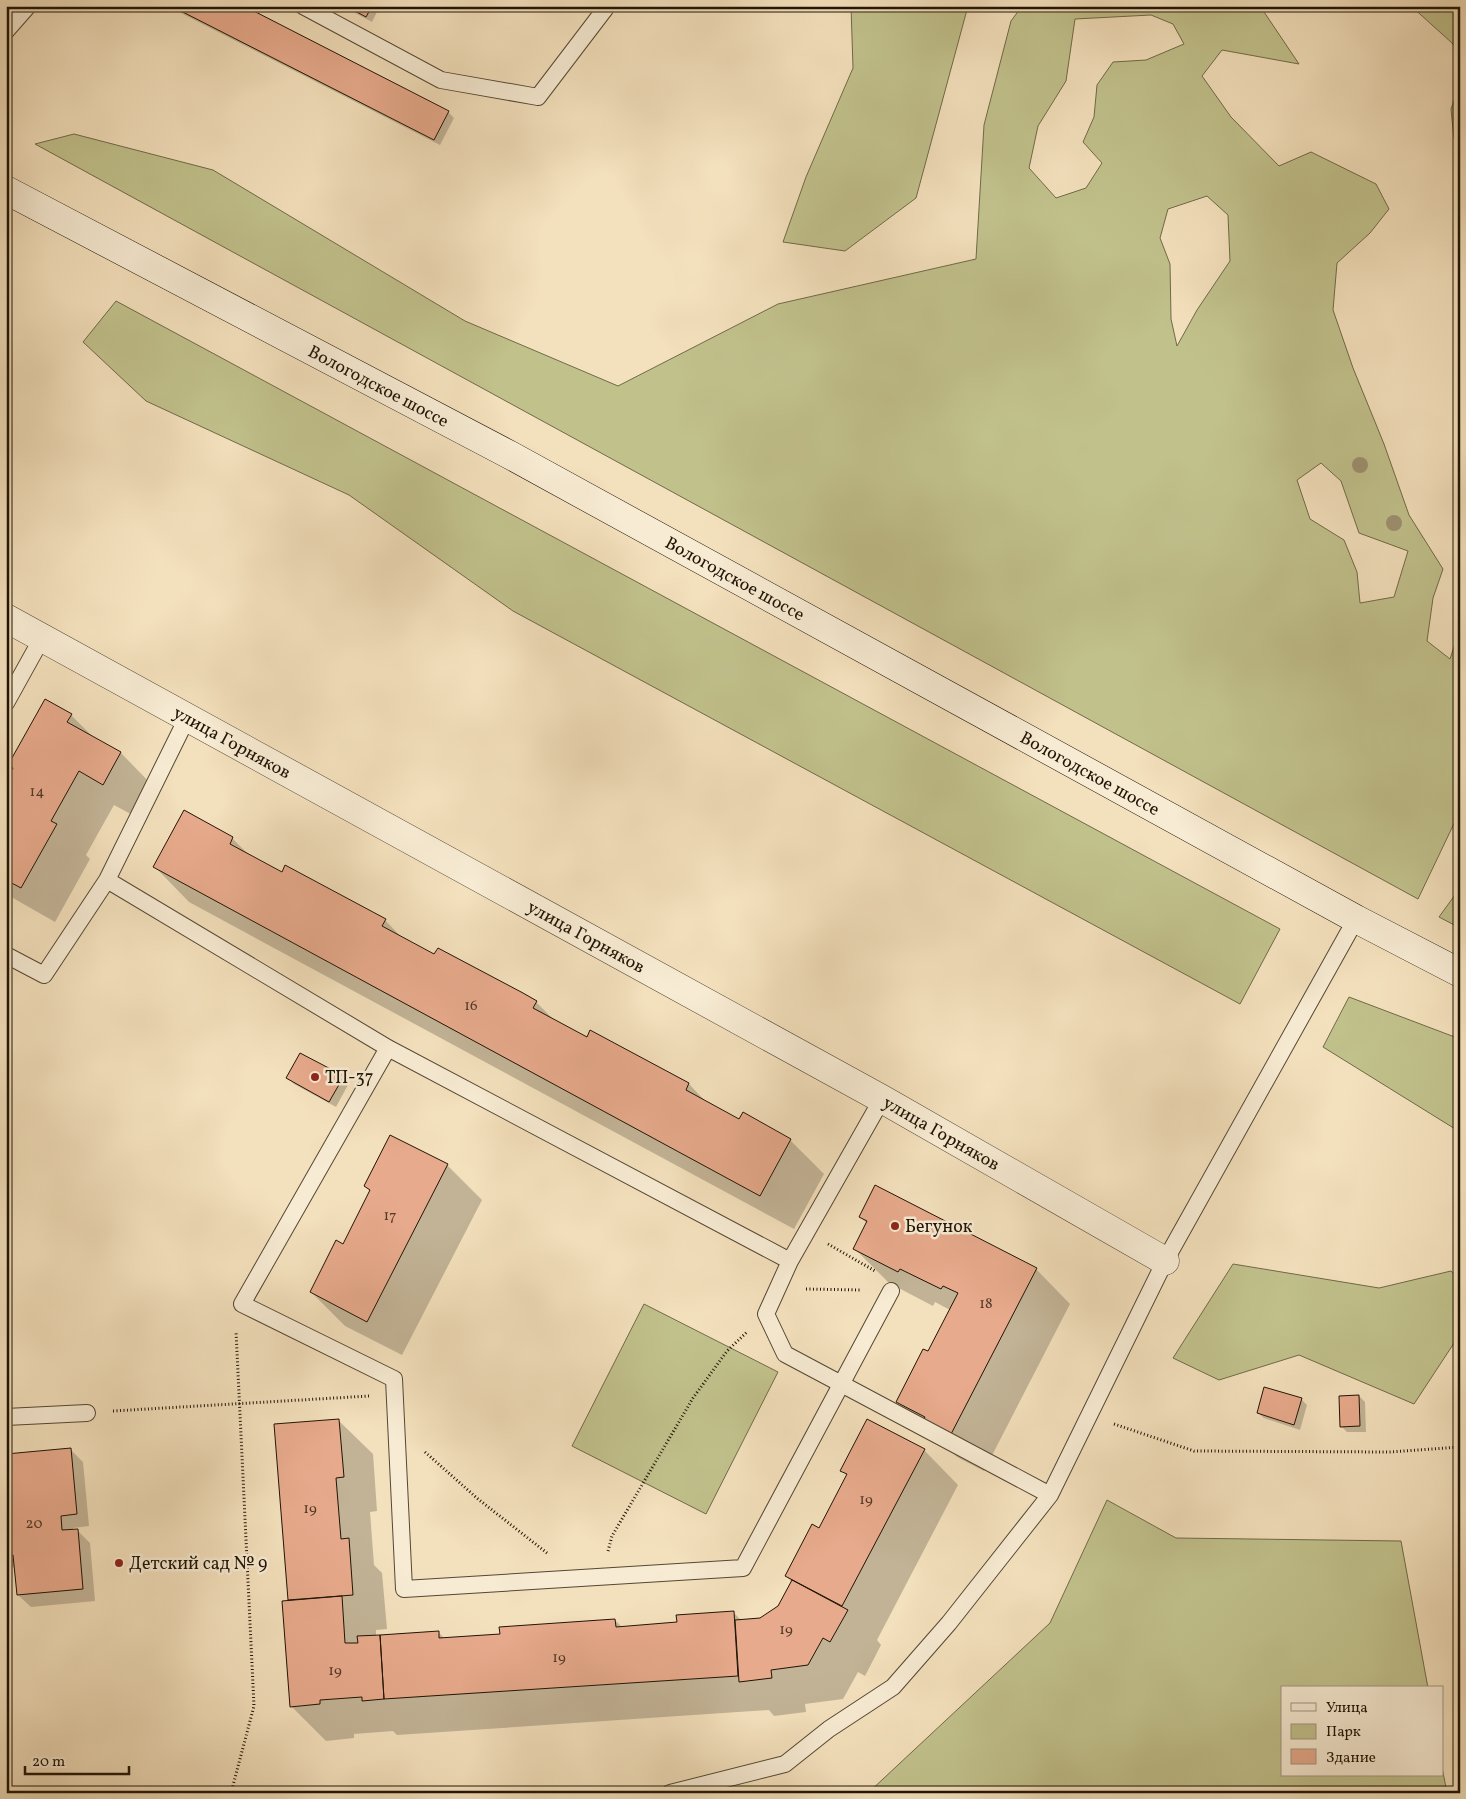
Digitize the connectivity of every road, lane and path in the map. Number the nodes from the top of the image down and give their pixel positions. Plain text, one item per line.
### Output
1 (28, 6) edge
2 (303, 6) edge
3 (606, 6) edge
4 (6, 31) edge
5 (6, 190) edge
6 (6, 618) edge
7 (42, 638) junction
8 (6, 703) edge
9 (187, 718) junction
10 (107, 880) junction
11 (1356, 919) junction
12 (6, 954) edge
13 (1460, 973) edge
14 (388, 1048) junction
15 (882, 1099) junction
16 (807, 1232) junction
17 (790, 1261) junction
18 (1165, 1261) junction
19 (778, 1288) junction
20 (891, 1291) junction
21 (242, 1304) junction
22 (766, 1314) junction
23 (841, 1384) junction
24 (394, 1395) junction
25 (239, 1405) junction
26 (87, 1413) joint
27 (1090, 1415) junction
28 (6, 1417) edge
29 (396, 1427) junction
30 (1460, 1448) edge
31 (1050, 1495) junction
32 (602, 1576) junction
33 (579, 1578) junction
34 (231, 1793) edge
35 (670, 1793) edge

1 - 4 lane
2 - 3 lane
5 - 11 main road, Вологодское шоссе
6 - 7 main road, улица Горняков
7 - 8 lane
7 - 9 main road, улица Горняков
9 - 10 lane
9 - 15 main road, улица Горняков
10 - 12 lane
10 - 14 lane
11 - 13 main road, Вологодское шоссе
11 - 18 lane
14 - 17 lane
14 - 21 lane
15 - 16 lane
15 - 18 main road, улица Горняков
16 - 17 lane
16 - 20 path
17 - 19 lane
18 - 27 lane
19 - 20 path
19 - 22 lane
20 - 23 lane
21 - 24 lane
21 - 25 path
22 - 23 lane
22 - 32 path
23 - 31 lane
23 - 32 lane
24 - 25 path
24 - 29 lane
25 - 26 path
25 - 34 path
26 - 28 lane
27 - 30 path
27 - 31 lane
29 - 33 path
29 - 33 lane
31 - 35 lane
32 - 33 lane

